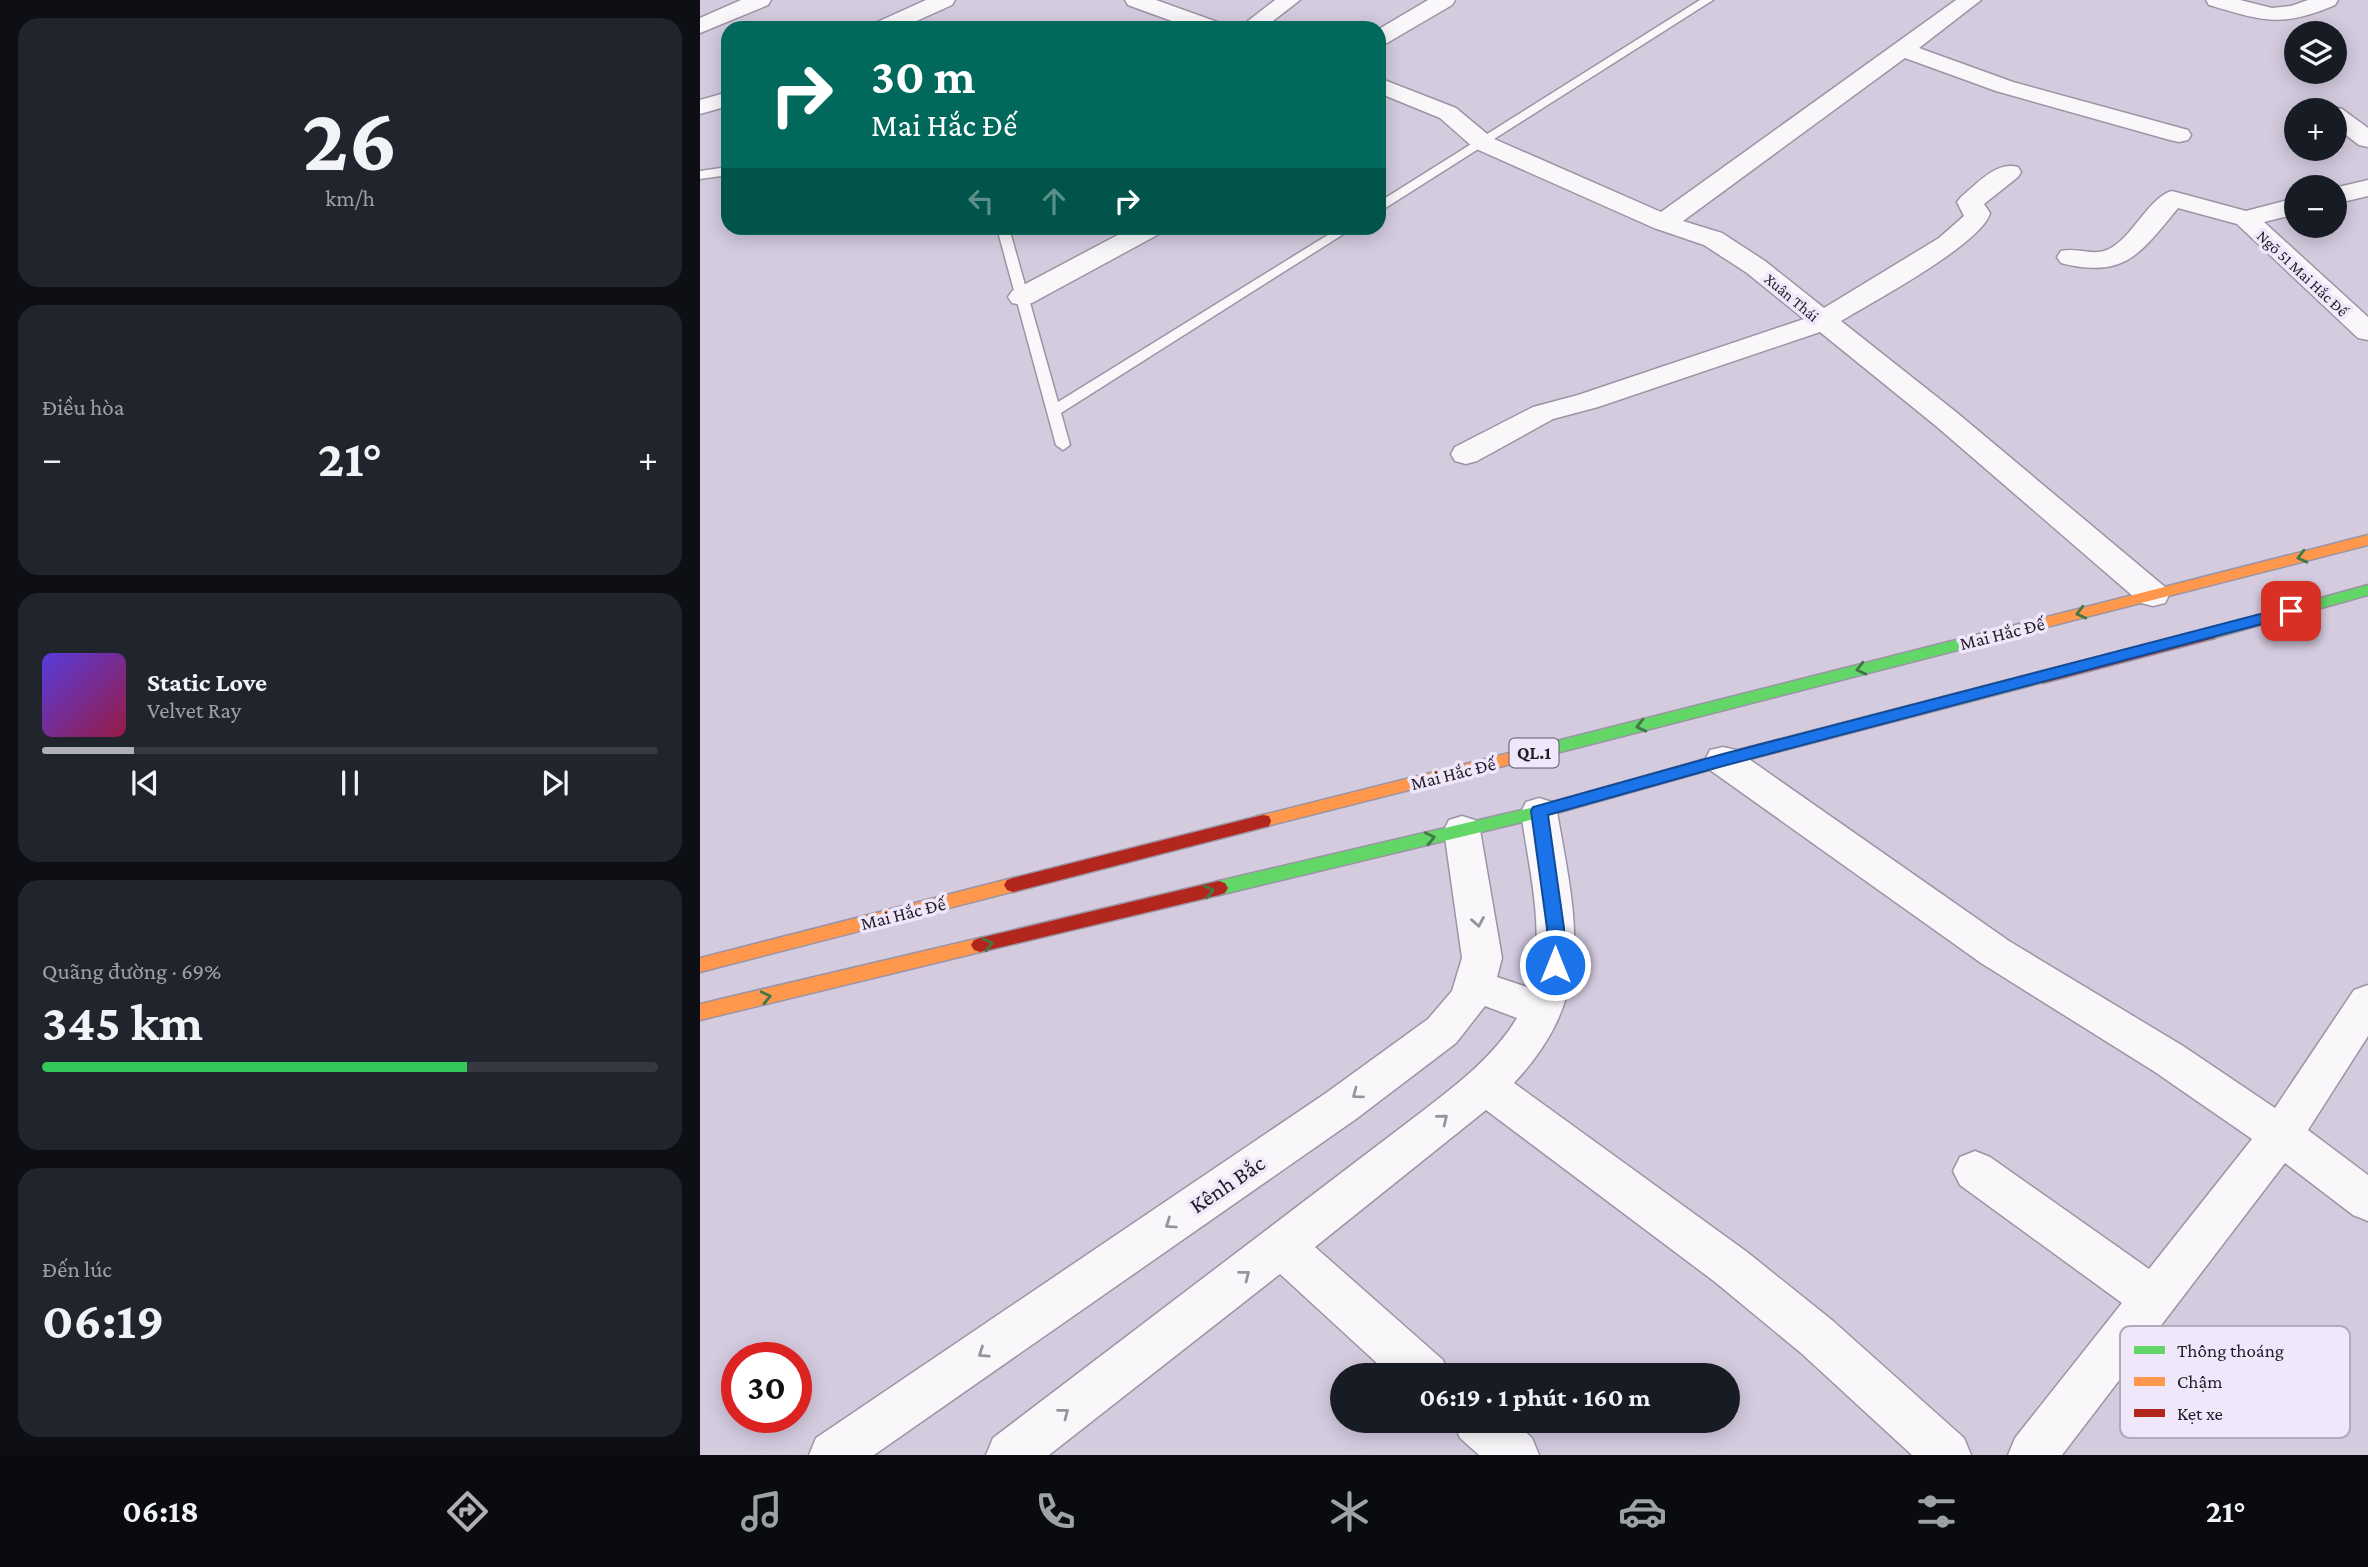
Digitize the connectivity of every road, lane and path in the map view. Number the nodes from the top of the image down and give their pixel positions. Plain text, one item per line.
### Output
1 (760, 0) edge
2 (944, 0) edge
3 (1136, 0) edge
4 (1289, 0) edge
5 (1444, 0) edge
6 (1708, 0) edge
7 (1970, 0) edge
8 (2217, 0) edge
9 (2327, 0) edge
10 (898, 21) edge
11 (1177, 21) edge
12 (1260, 21) edge
13 (700, 26) edge
14 (1386, 34) edge
15 (1902, 49) junction
16 (1386, 89) edge
17 (721, 102) edge
18 (701, 109) edge
19 (2347, 124) edge
20 (2179, 135) dead end
21 (2368, 140) edge
22 (1483, 143) junction
23 (721, 172) edge
24 (2009, 172) dead end
25 (700, 175) edge
26 (2368, 188) edge
27 (2347, 193) edge
28 (1386, 204) edge
29 (2284, 209) edge
30 (2245, 219) junction
31 (1663, 223) junction
32 (1005, 235) edge
33 (1137, 235) edge
34 (1336, 235) edge
35 (2070, 257) dead end
36 (1022, 297) junction
37 (1821, 321) junction
38 (2368, 332) edge
39 (1054, 411) junction
40 (1063, 445) dead end
41 (1466, 454) dead end
42 (2368, 540) edge
43 (2368, 590) edge
44 (2153, 595) junction
45 (1723, 760) junction
46 (1539, 811) junction
47 (1462, 830) junction
48 (700, 965) edge
49 (1475, 986) junction
50 (2368, 1002) edge
51 (1543, 1010) junction
52 (700, 1012) edge
53 (1485, 1085) junction
54 (2281, 1135) junction
55 (1975, 1171) dead end
56 (2368, 1201) edge
57 (1282, 1247) junction
58 (2153, 1299) junction
59 (2132, 1326) edge
60 (2120, 1342) edge
61 (1411, 1363) edge
62 (1489, 1433) edge
63 (833, 1455) edge
64 (1010, 1455) edge
65 (1514, 1455) edge
66 (1947, 1455) edge
67 (2032, 1455) edge

1 - 13 street
2 - 10 street
3 - 11 street
4 - 12 street
5 - 14 street
6 - 22 lane
7 - 15 street
8 - 9 street
15 - 20 street
15 - 31 street
16 - 22 street, Xuân Thái
17 - 18 street
19 - 21 street
22 - 28 lane
22 - 31 street, Xuân Thái
23 - 25 lane
24 - 37 street
26 - 27 street
29 - 30 street, Ngõ 51 Mai Hắc Đế
30 - 35 street
30 - 38 street, Ngõ 51 Mai Hắc Đế
31 - 37 street, Xuân Thái
32 - 36 lane
33 - 36 street
34 - 39 lane
36 - 39 lane
37 - 41 street
37 - 44 street, Xuân Thái
39 - 40 lane
42 -> 44 main road, Mai Hắc Đế / QL.1
43 - 45 main road
44 -> 48 main road, Mai Hắc Đế / QL.1
45 - 46 main road
45 - 54 street
46 - 47 main road
46 - 51 street
47 -> 49 street, Kênh Bắc
52 -> 47 main road
49 - 51 street
49 -> 63 street, Kênh Bắc
50 - 54 street
51 - 53 street
57 -> 53 street
53 - 66 street
54 - 56 street
54 - 58 street
55 - 58 street
57 - 61 street
64 -> 57 street
58 - 59 street
60 - 67 street
62 - 65 street

